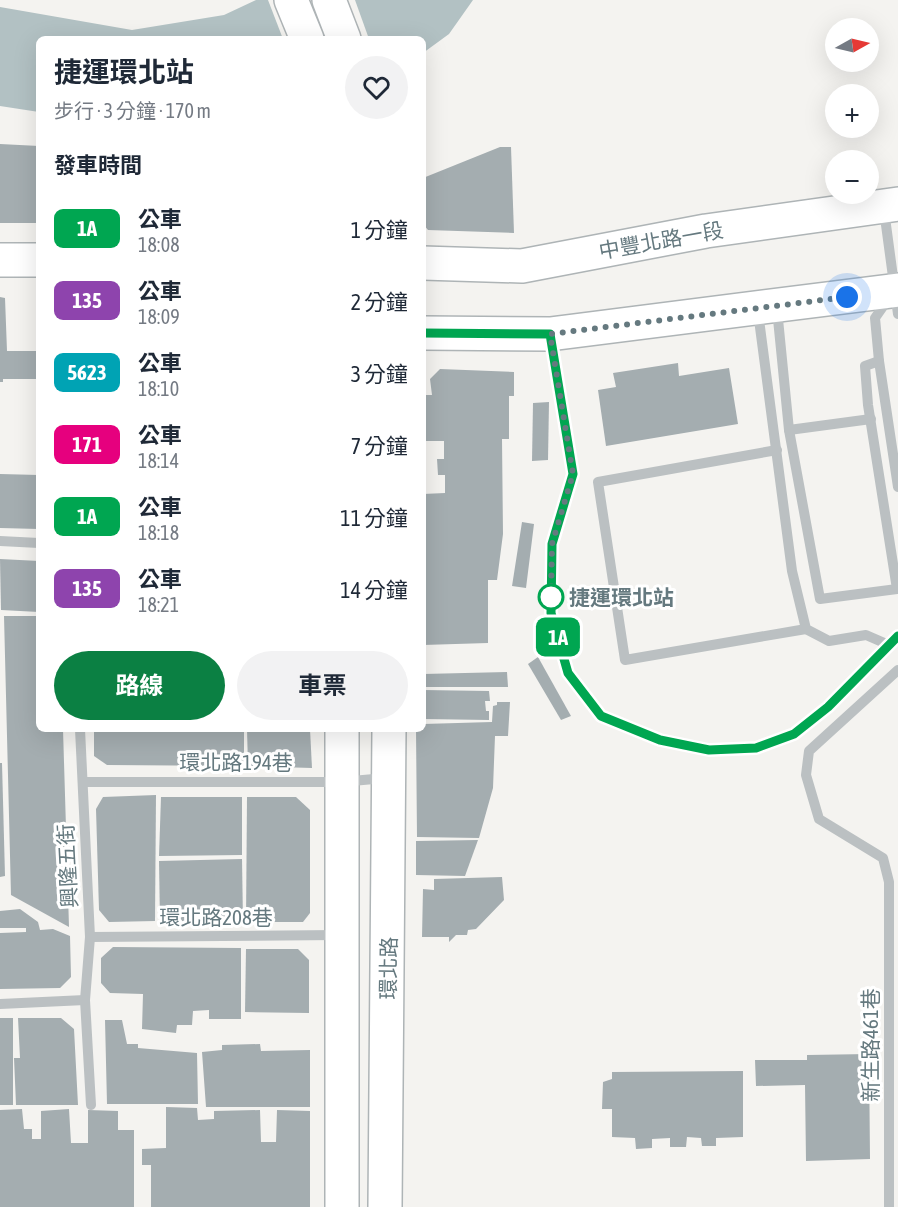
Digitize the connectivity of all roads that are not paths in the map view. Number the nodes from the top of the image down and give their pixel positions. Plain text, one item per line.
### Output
1 (291, 0) edge
2 (329, 0) edge
3 (306, 36) edge
4 (343, 36) edge
5 (891, 205) edge
6 (0, 260) edge
7 (36, 260) edge
8 (426, 263) edge
9 (897, 298) edge
10 (767, 308) junction
11 (426, 333) edge
12 (550, 334) junction
13 (879, 361) junction
14 (871, 419) junction
15 (789, 430) junction
16 (777, 450) junction
17 (898, 487) edge
18 (0, 541) edge
19 (36, 543) edge
20 (806, 629) junction
21 (898, 636) edge
22 (889, 645) junction
23 (898, 670) edge
24 (80, 732) edge
25 (342, 732) edge
26 (389, 732) edge
27 (389, 778) junction
28 (83, 782) junction
29 (341, 782) junction
30 (894, 880) edge
31 (343, 935) junction
32 (90, 937) junction
33 (85, 1000) junction
34 (0, 1004) edge
35 (91, 1105) dead end
36 (342, 1207) edge
37 (385, 1207) edge
38 (889, 1207) edge

1 - 3 main road
2 - 4 main road
5 - 8 main road, 中豐北路一段
5 - 9 lane
6 - 7 main road
9 - 10 main road
9 - 13 lane
10 - 12 main road
10 - 15 lane
10 - 16 lane
11 - 12 main road
12 - 22 lane
13 - 14 lane
13 - 17 lane
14 - 15 lane
14 - 15 lane
16 - 20 lane
16 - 20 lane
18 - 19 lane
20 - 22 lane
21 - 22 lane
23 - 30 lane, 新生路461巷
24 - 28 lane, 興隆五街
25 - 29 main road
26 - 27 main road, 環北路
27 - 29 lane, 環北路194巷
27 - 37 main road, 環北路
28 - 29 lane, 環北路194巷
28 - 32 lane, 興隆五街
29 - 31 main road
30 - 38 lane, 新生路461巷
31 - 32 lane, 環北路208巷
31 - 36 main road
32 - 33 lane, 興隆五街
33 - 34 lane
33 - 35 lane, 興隆五街

